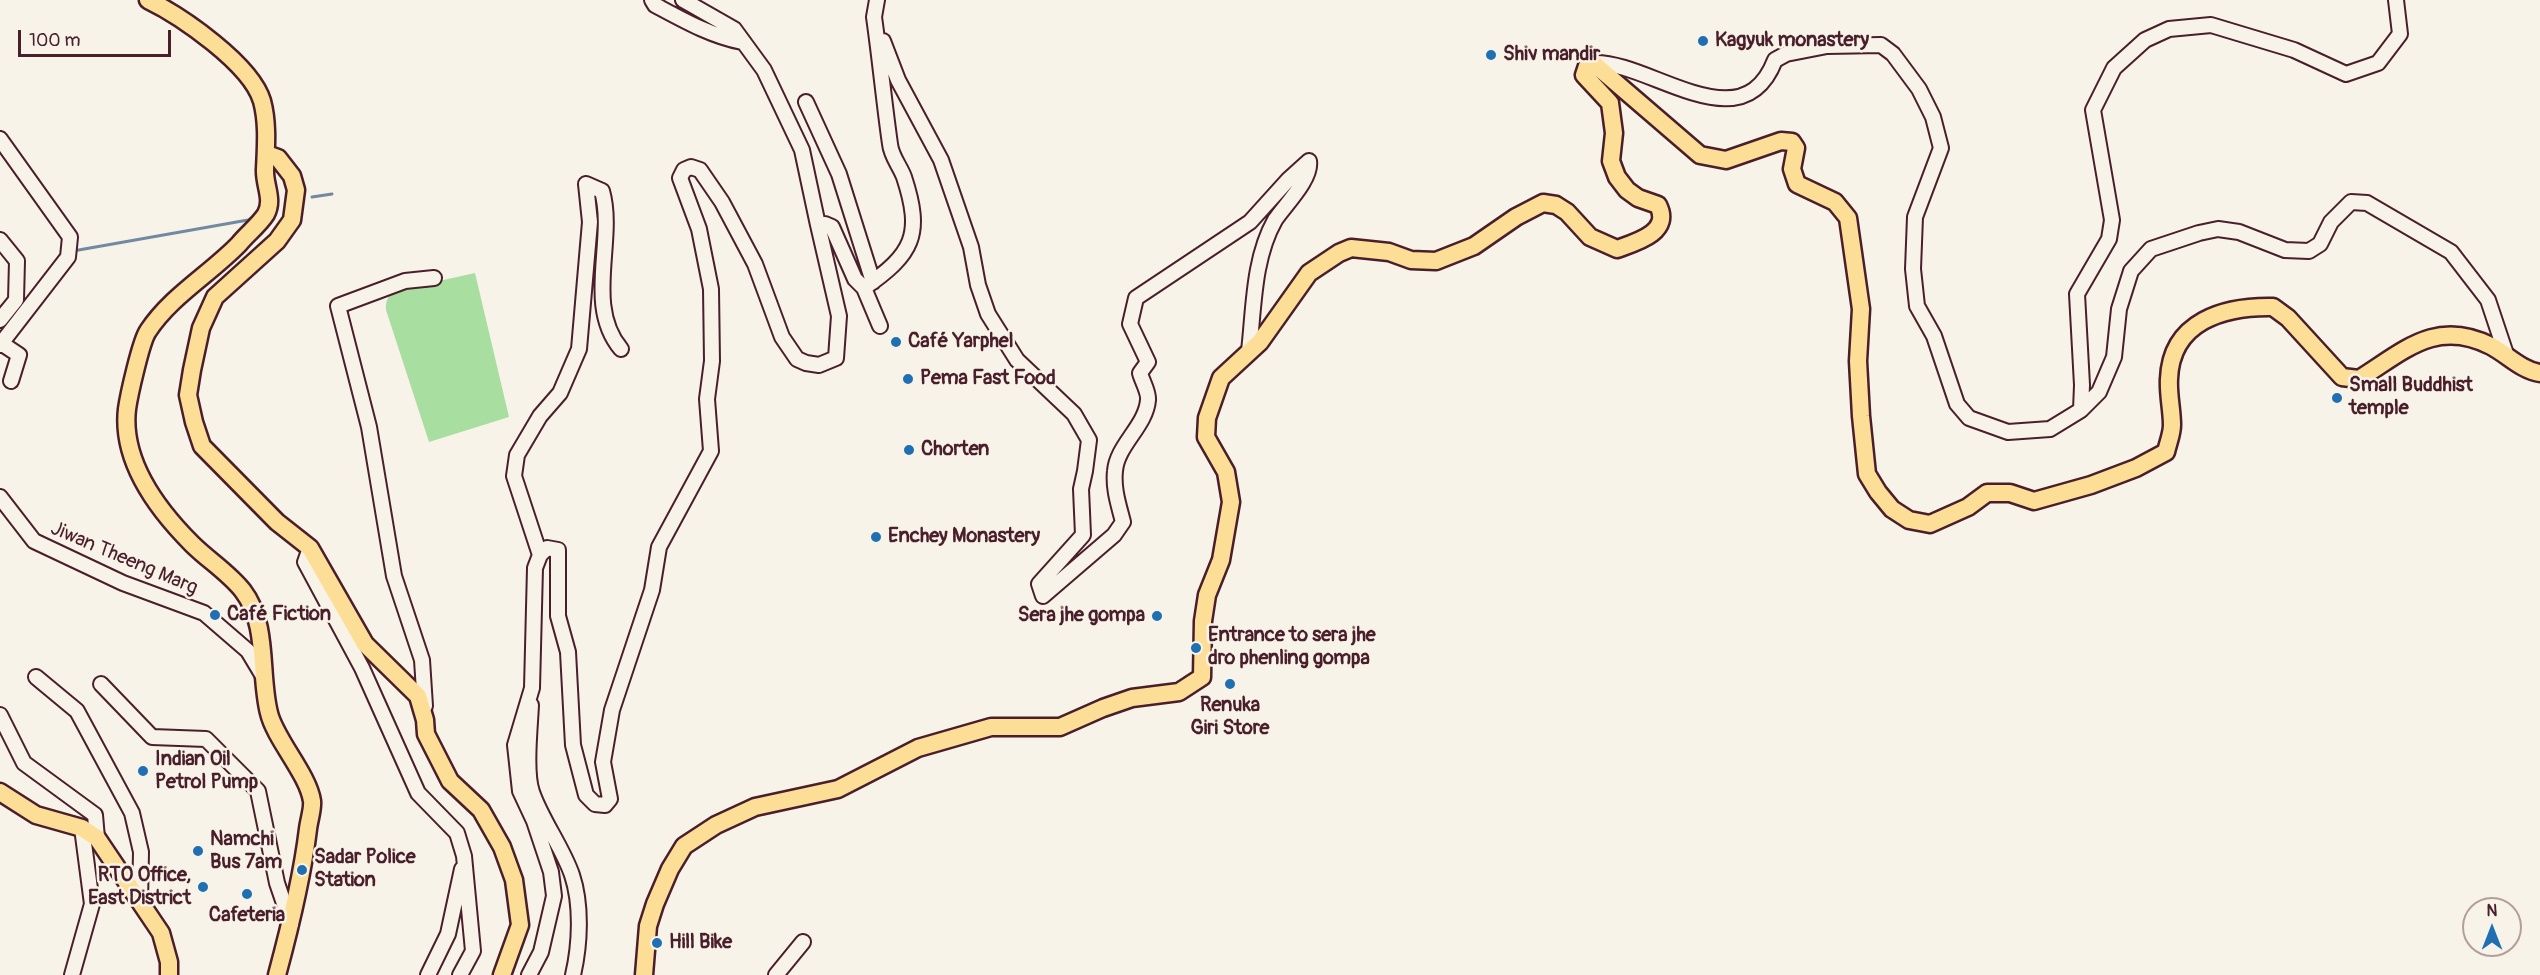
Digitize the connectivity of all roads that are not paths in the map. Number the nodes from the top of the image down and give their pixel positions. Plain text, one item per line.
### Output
1 (148, 0) edge
2 (652, 0) edge
3 (683, 0) edge
4 (877, 0) edge
5 (2396, 0) edge
6 (874, 16) junction
7 (742, 42) junction
8 (1593, 63) junction
9 (806, 102) dead end
10 (0, 139) edge
11 (267, 154) junction
12 (818, 225) junction
13 (0, 240) edge
14 (434, 278) dead end
15 (869, 285) junction
16 (0, 320) edge
17 (880, 326) dead end
18 (1, 344) edge
19 (621, 349) dead end
20 (1249, 351) junction
21 (2506, 357) junction
22 (2540, 373) edge
23 (10, 381) dead end
24 (2081, 410) junction
25 (0, 497) edge
26 (310, 548) junction
27 (540, 555) junction
28 (263, 676) junction
29 (36, 677) dead end
30 (101, 684) dead end
31 (532, 688) junction
32 (0, 715) edge
33 (425, 720) junction
34 (0, 792) edge
35 (82, 828) junction
36 (97, 838) junction
37 (465, 856) junction
38 (572, 875) junction
39 (554, 896) junction
40 (140, 902) junction
41 (291, 924) junction
42 (803, 942) dead end
43 (72, 975) edge
44 (169, 975) edge
45 (277, 975) edge
46 (428, 975) edge
47 (460, 975) edge
48 (502, 975) edge
49 (530, 975) edge
50 (573, 975) edge
51 (644, 975) edge
52 (776, 975) edge

1 - 11 main road
2 - 7 street
3 - 7 street
4 - 6 street
5 - 24 street
6 - 15 street
6 - 20 street
7 - 12 street
8 - 20 main road
8 - 21 main road
8 - 24 street
9 - 15 street
10 - 18 street
11 - 26 main road
11 - 28 main road
12 - 15 street
12 - 27 street
13 - 16 street
14 - 33 street
15 - 17 street
18 - 23 street
19 - 27 street
20 - 51 main road
21 - 22 main road
21 - 24 street
25 - 28 street, Jiwan Theeng Marg
26 - 33 main road
26 - 37 street
27 - 31 street
28 - 41 main road
29 - 40 street
30 - 41 street
31 - 38 street
31 - 39 street
32 - 36 street
33 - 48 main road
34 - 35 main road
35 - 36 main road
35 - 43 street
36 - 40 main road
37 - 46 street
37 - 47 street
38 - 39 street
38 - 50 street
39 - 49 street
40 - 44 main road
41 - 45 main road
42 - 52 street

